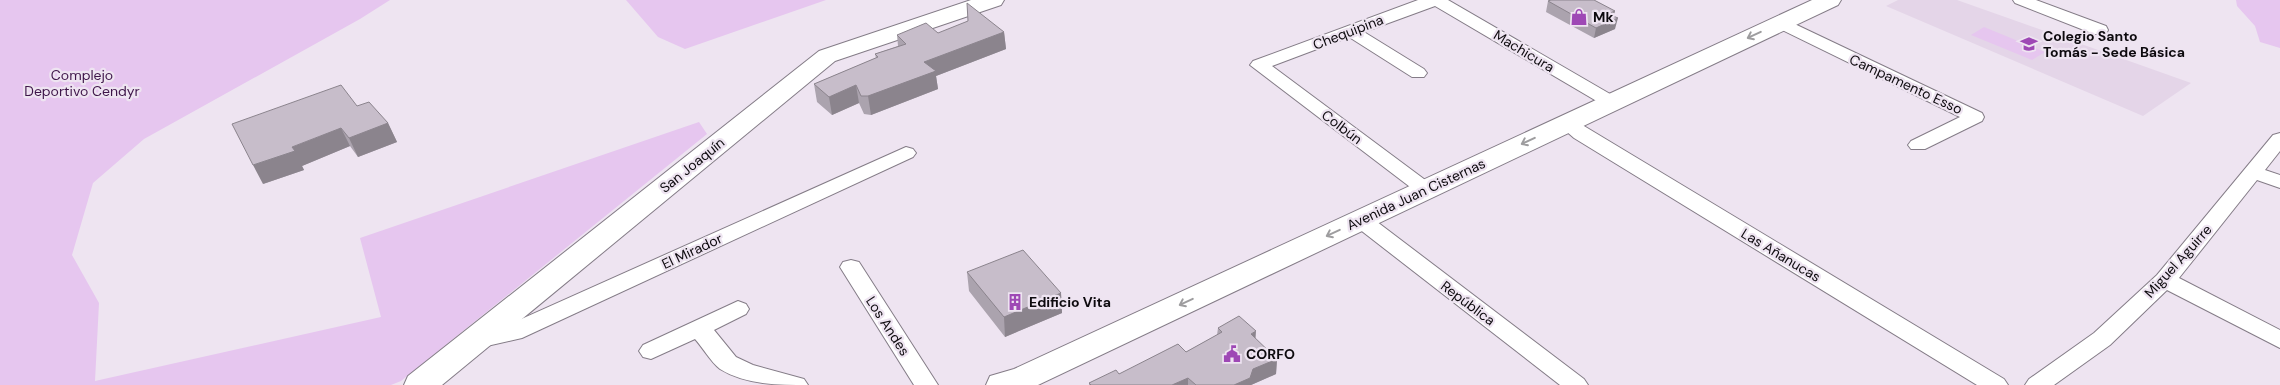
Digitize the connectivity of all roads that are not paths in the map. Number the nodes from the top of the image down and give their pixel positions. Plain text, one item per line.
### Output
1 (993, 0) edge
2 (1830, 0) edge
3 (2021, 0) edge
4 (1438, 1) edge
5 (1782, 23) junction
6 (2100, 30) dead end
7 (1351, 31) junction
8 (1259, 65) joint
9 (1418, 74) dead end
10 (1611, 102) junction
11 (1567, 124) junction
12 (2280, 139) edge
13 (1918, 145) dead end
14 (906, 153) dead end
15 (2254, 172) junction
16 (2280, 182) edge
17 (1425, 189) junction
18 (1361, 220) junction
19 (850, 267) dead end
20 (2165, 280) junction
21 (738, 309) dead end
22 (700, 328) junction
23 (2280, 340) edge
24 (475, 341) junction
25 (651, 351) dead end
26 (420, 385) edge
27 (796, 385) edge
28 (926, 385) edge
29 (1002, 385) edge
30 (1576, 385) edge
31 (1996, 385) edge
32 (2037, 385) edge

1 - 24 main road, San Joaquín
2 - 5 main road, Avenida Juan Cisternas
3 - 6 street
4 - 7 street, Chequipina
4 - 10 street, Machicura
5 -> 10 main road, Avenida Juan Cisternas
5 - 13 street, Campamento Esso
7 - 8 street, Chequipina
7 - 9 street
8 - 17 street, Colbún
10 - 11 main road, Avenida Juan Cisternas
11 -> 17 main road, Avenida Juan Cisternas
11 - 31 street, Las Añanucas
12 - 15 street, Miguel Aguirre
14 - 24 street, El Mirador
15 - 16 street
15 - 20 street, Miguel Aguirre
17 - 18 main road, Avenida Juan Cisternas
18 -> 29 main road, Avenida Juan Cisternas
18 - 30 street, República
19 - 28 street, Los Andes
20 - 23 street
20 - 32 street, Miguel Aguirre
21 - 22 street
22 - 25 street
22 - 27 street
24 - 26 main road, San Joaquín

